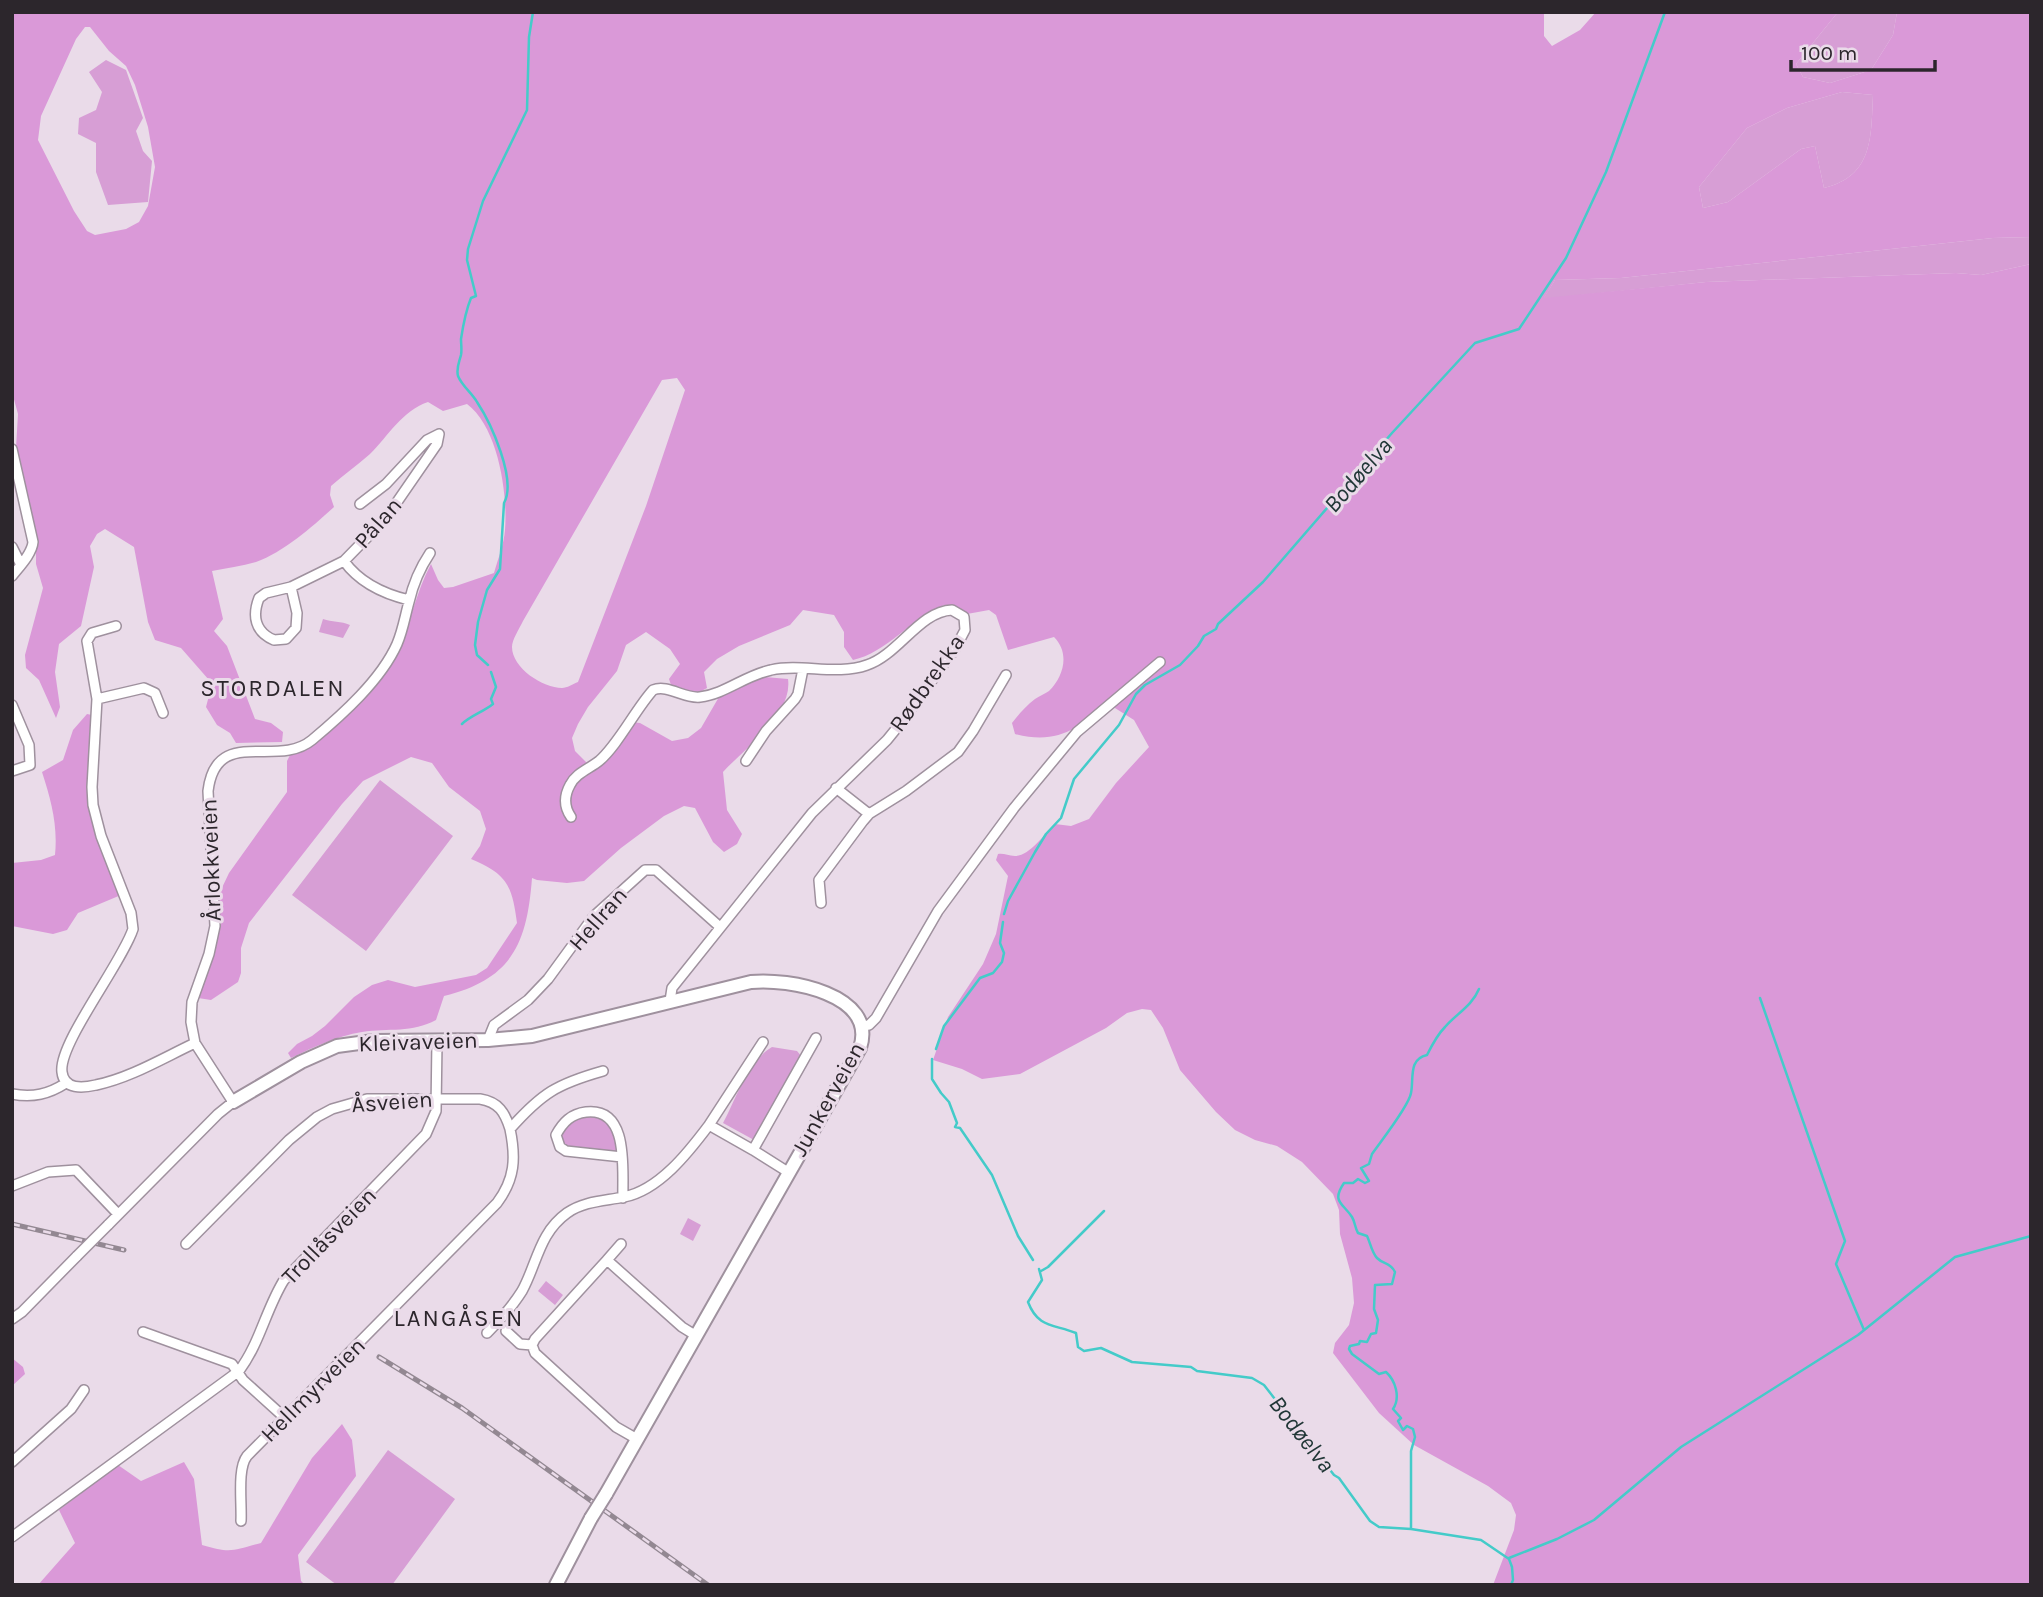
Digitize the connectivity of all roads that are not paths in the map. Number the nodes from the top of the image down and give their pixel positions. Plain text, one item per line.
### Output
1 (12, 449) edge
2 (360, 504) dead end
3 (12, 547) edge
4 (430, 553) dead end
5 (344, 561) junction
6 (20, 563) junction
7 (12, 576) edge
8 (291, 587) junction
9 (409, 600) junction
10 (117, 626) dead end
11 (1160, 662) dead end
12 (803, 669) junction
13 (1006, 675) dead end
14 (97, 699) junction
15 (12, 705) edge
16 (163, 713) dead end
17 (747, 761) dead end
18 (12, 771) edge
19 (836, 788) junction
20 (869, 814) junction
21 (571, 817) dead end
22 (821, 903) dead end
23 (720, 927) junction
24 (670, 1000) junction
25 (863, 1026) junction
26 (816, 1038) dead end
27 (488, 1040) junction
28 (437, 1041) junction
29 (763, 1042) dead end
30 (195, 1043) junction
31 (603, 1071) dead end
32 (66, 1083) junction
33 (12, 1094) edge
34 (436, 1098) junction
35 (233, 1102) junction
36 (709, 1125) junction
37 (510, 1129) junction
38 (752, 1150) junction
39 (622, 1157) junction
40 (788, 1171) junction
41 (12, 1186) edge
42 (622, 1198) junction
43 (118, 1214) junction
44 (186, 1244) dead end
45 (621, 1244) dead end
46 (607, 1260) junction
47 (12, 1319) edge
48 (506, 1331) dead end
49 (143, 1332) dead end
50 (488, 1333) dead end
51 (695, 1335) junction
52 (532, 1345) junction
53 (239, 1371) junction
54 (84, 1390) dead end
55 (285, 1418) junction
56 (637, 1439) junction
57 (12, 1462) edge
58 (241, 1521) dead end
59 (12, 1537) edge
60 (556, 1585) edge

1 - 6 street
2 - 5 street, Pålan
3 - 6 street
4 - 9 street, Årlokkveien
5 - 8 street, Pålan
5 - 9 street
6 - 7 street
8 - 8 street, Pålan
9 - 30 street, Årlokkveien
10 - 14 street
11 - 25 street, Junkerveien
12 - 17 street
12 - 19 street, Rødbrekka
12 - 21 street, Rødbrekka
13 - 20 street
14 - 16 street
14 - 32 street
15 - 18 street
19 - 20 street
19 - 23 street, Rødbrekka
20 - 22 street
23 - 24 street, Rødbrekka
23 - 27 street, Hellran
24 - 25 street, Kleivaveien
24 - 27 street, Kleivaveien
25 - 40 street, Junkerveien
26 - 38 street
27 - 28 street, Kleivaveien
28 - 34 street, Trollåsveien
28 - 35 street, Kleivaveien
29 - 36 street
30 - 32 street
30 - 35 street, Årlokkveien
31 - 37 street
32 - 33 street
34 - 37 street, Åsveien
34 - 44 street, Åsveien
34 - 53 street, Trollåsveien
35 - 43 street, Kleivaveien
36 - 38 street
36 - 42 street
37 - 55 street, Hellmyrveien
38 - 40 street
39 - 39 street
39 - 42 street
40 - 51 street, Junkerveien
41 - 43 street
42 - 50 street
43 - 47 street, Kleivaveien, bridge
45 - 46 street
46 - 51 street
46 - 52 street
48 - 52 street
49 - 53 street
51 - 56 street, Junkerveien
52 - 56 street
53 - 55 street
53 - 59 street, Trollåsveien
54 - 57 street
55 - 58 street, Hellmyrveien
56 - 60 street, Junkerveien, bridge

